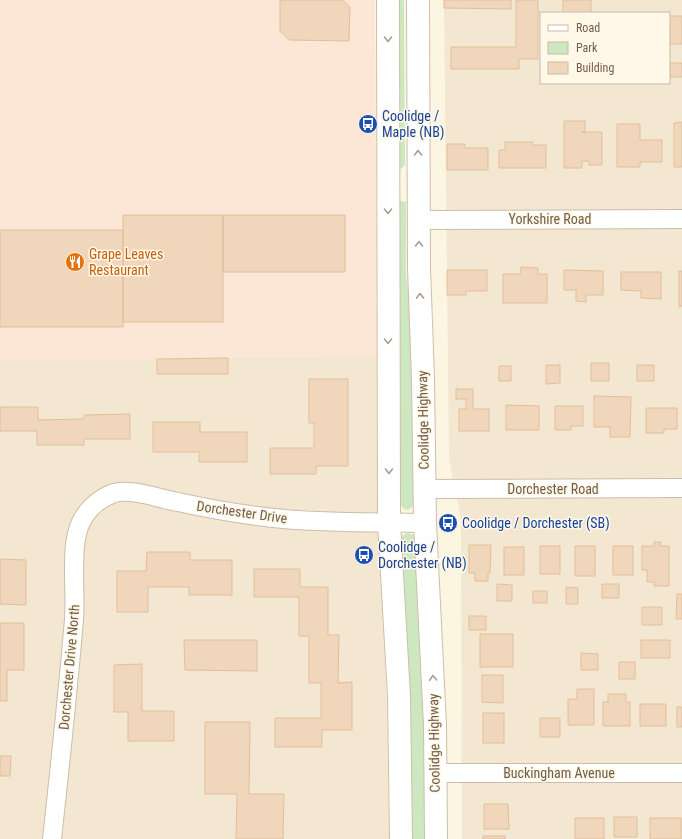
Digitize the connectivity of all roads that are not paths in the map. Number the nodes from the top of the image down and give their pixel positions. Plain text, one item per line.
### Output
1 (388, 0) edge
2 (418, 0) edge
3 (387, 183) junction
4 (418, 183) junction
5 (682, 219) edge
6 (419, 220) junction
7 (682, 488) edge
8 (424, 489) junction
9 (98, 502) joint
10 (389, 522) junction
11 (425, 523) junction
12 (435, 773) junction
13 (682, 773) edge
14 (52, 839) edge
15 (401, 839) edge
16 (436, 839) edge

1 -> 3 main road
4 -> 2 main road, Coolidge Highway
3 - 4 main road
3 -> 10 main road
4 - 6 main road, Coolidge Highway
5 - 6 street, Yorkshire Road
8 -> 6 main road, Coolidge Highway
7 - 8 street, Dorchester Road
8 - 11 main road, Coolidge Highway
9 - 10 street, Dorchester Drive
9 - 14 street, Dorchester Drive North
10 - 11 street
10 - 15 main road
12 -> 11 main road, Coolidge Highway
12 - 13 street, Buckingham Avenue
12 - 16 main road, Coolidge Highway

